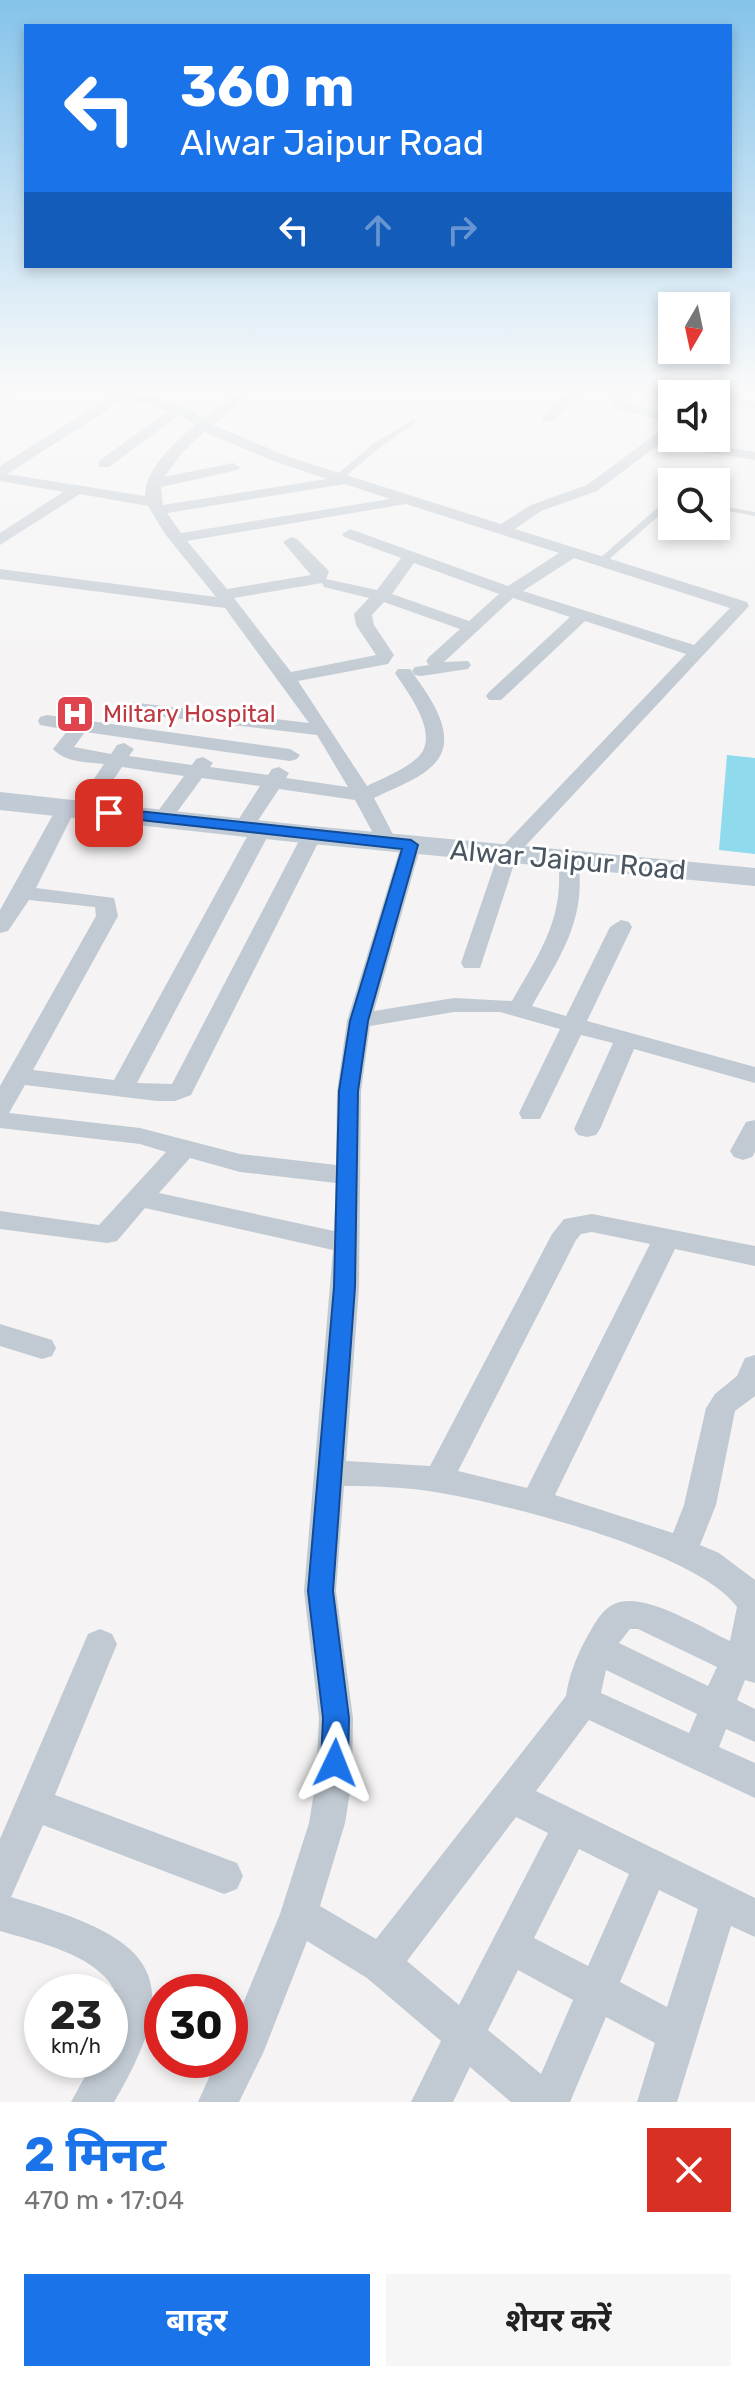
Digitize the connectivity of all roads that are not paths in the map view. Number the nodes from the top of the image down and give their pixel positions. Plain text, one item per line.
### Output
1 (67, 489) edge
2 (159, 489) edge
3 (179, 489) edge
4 (247, 489) edge
5 (371, 489) edge
6 (589, 489) edge
7 (75, 491) junction
8 (155, 499) junction
9 (407, 501) junction
10 (730, 510) edge
11 (658, 512) edge
12 (755, 514) edge
13 (504, 529) junction
14 (350, 534) dead end
15 (177, 538) junction
16 (0, 540) edge
17 (291, 542) dead end
18 (573, 551) junction
19 (411, 556) junction
20 (603, 560) junction
21 (0, 574) edge
22 (330, 583) dead end
23 (755, 591) edge
24 (510, 592) junction
25 (382, 596) junction
26 (227, 599) junction
27 (748, 610) edge
28 (581, 616) junction
29 (470, 627) junction
30 (699, 652) junction
31 (435, 661) dead end
32 (462, 665) dead end
33 (404, 673) junction
34 (290, 683) junction
35 (495, 696) dead end
36 (129, 708) dead end
37 (152, 711) junction
38 (233, 720) junction
39 (47, 721) dead end
40 (80, 726) junction
41 (314, 730) junction
42 (135, 733) junction
43 (216, 745) junction
44 (290, 755) junction
45 (115, 760) junction
46 (197, 772) junction
47 (273, 782) junction
48 (365, 795) junction
49 (0, 801) edge
50 (75, 809) junction
51 (162, 819) junction
52 (252, 829) junction
53 (312, 835) junction
54 (399, 844) junction
55 (507, 853) junction
56 (568, 859) junction
57 (755, 877) edge
58 (23, 893) junction
59 (3, 918) edge
60 (621, 927) dead end
61 (472, 963) dead end
62 (519, 1008) junction
63 (359, 1021) junction
64 (573, 1023) junction
65 (627, 1038) junction
66 (755, 1075) edge
67 (19, 1076) junction
68 (121, 1089) junction
69 (0, 1108) edge
70 (531, 1113) dead end
71 (0, 1120) edge
72 (587, 1129) dead end
73 (186, 1146) junction
74 (346, 1175) junction
75 (140, 1198) junction
76 (0, 1220) edge
77 (666, 1240) junction
78 (347, 1243) junction
79 (755, 1256) edge
80 (0, 1335) edge
81 (42, 1348) dead end
82 (755, 1366) edge
83 (330, 1473) junction
84 (438, 1480) junction
85 (535, 1504) junction
86 (682, 1549) junction
87 (750, 1583) edge
88 (100, 1644) dead end
89 (599, 1650) junction
90 (747, 1665) edge
91 (583, 1701) junction
92 (717, 1707) junction
93 (755, 1726) edge
94 (699, 1755) junction
95 (755, 1781) edge
96 (510, 1796) junction
97 (33, 1804) junction
98 (571, 1826) junction
99 (651, 1866) junction
100 (224, 1876) dead end
101 (0, 1883) edge
102 (720, 1900) junction
103 (0, 1912) edge
104 (299, 1914) junction
105 (755, 1918) edge
106 (511, 1946) junction
107 (381, 1964) junction
108 (597, 1991) junction
109 (678, 2034) junction
110 (465, 2036) junction
111 (91, 2102) edge
112 (218, 2102) edge
113 (431, 2102) edge
114 (542, 2102) edge
115 (549, 2102) edge
116 (657, 2102) edge

1 - 7 street
2 - 8 street
3 - 8 street
4 - 8 street
5 - 9 street
6 - 13 street
7 - 8 street
7 - 16 street
8 - 15 street
9 - 13 street
9 - 15 street
10 - 12 lane
11 - 20 lane
13 - 18 street
14 - 19 street
15 - 26 street
17 - 26 street
18 - 20 street
18 - 24 street
19 - 24 street
19 - 25 street
20 - 27 street
21 - 26 street
22 - 25 street
23 - 27 street
24 - 28 street
24 - 29 street
25 - 29 street
25 - 34 street
26 - 34 street
27 - 30 street
28 - 30 street
28 - 35 street
29 - 31 street
30 - 55 street
32 - 33 street
33 - 34 street
33 - 48 street
34 - 41 street
36 - 37 street
37 - 38 street
37 - 42 street
38 - 41 street
38 - 43 street
39 - 40 street
40 - 42 street
40 - 45 street
41 - 44 street
41 - 48 street
42 - 43 street
42 - 45 street
43 - 44 street
43 - 46 street
44 - 47 street
45 - 46 street
45 - 50 street
46 - 47 street
46 - 51 street
47 - 48 street
47 - 52 street
48 - 54 street
49 - 50 main road, Alwar Jaipur Road
50 - 51 main road, Alwar Jaipur Road
50 - 58 street
51 - 52 main road, Alwar Jaipur Road
52 - 53 main road, Alwar Jaipur Road
52 - 68 street
53 - 54 main road, Alwar Jaipur Road
53 - 68 street
54 - 55 main road, Alwar Jaipur Road
54 - 63 street
55 - 56 main road, Alwar Jaipur Road
55 - 61 street
56 - 57 main road, Alwar Jaipur Road
56 - 62 street
58 - 59 street
58 - 67 street
60 - 64 street
62 - 63 street
62 - 64 street
63 - 74 street
64 - 65 street
64 - 70 street
65 - 66 street
65 - 72 street
67 - 68 street
67 - 69 street
71 - 73 street
73 - 74 street
73 - 75 street
74 - 78 street
75 - 76 street
75 - 78 street
77 - 79 street
77 - 84 street
77 - 85 street
78 - 83 street
80 - 81 street
82 - 86 street
83 - 84 street
83 - 104 street
84 - 85 street
85 - 86 street
86 - 87 street
87 - 90 street
88 - 97 street
89 - 90 street
89 - 91 street
89 - 92 street
90 - 92 street
91 - 94 street
91 - 96 street
92 - 93 street
92 - 94 street
94 - 95 street
96 - 98 street
96 - 107 street
97 - 100 street
97 - 101 street
98 - 99 street
98 - 106 street
99 - 102 street
99 - 108 street
102 - 105 street
102 - 109 street
103 - 111 street
104 - 107 street
104 - 112 street
106 - 108 street
106 - 110 street
107 - 110 street
108 - 109 street
108 - 115 street
109 - 116 street
110 - 113 street
110 - 114 street

